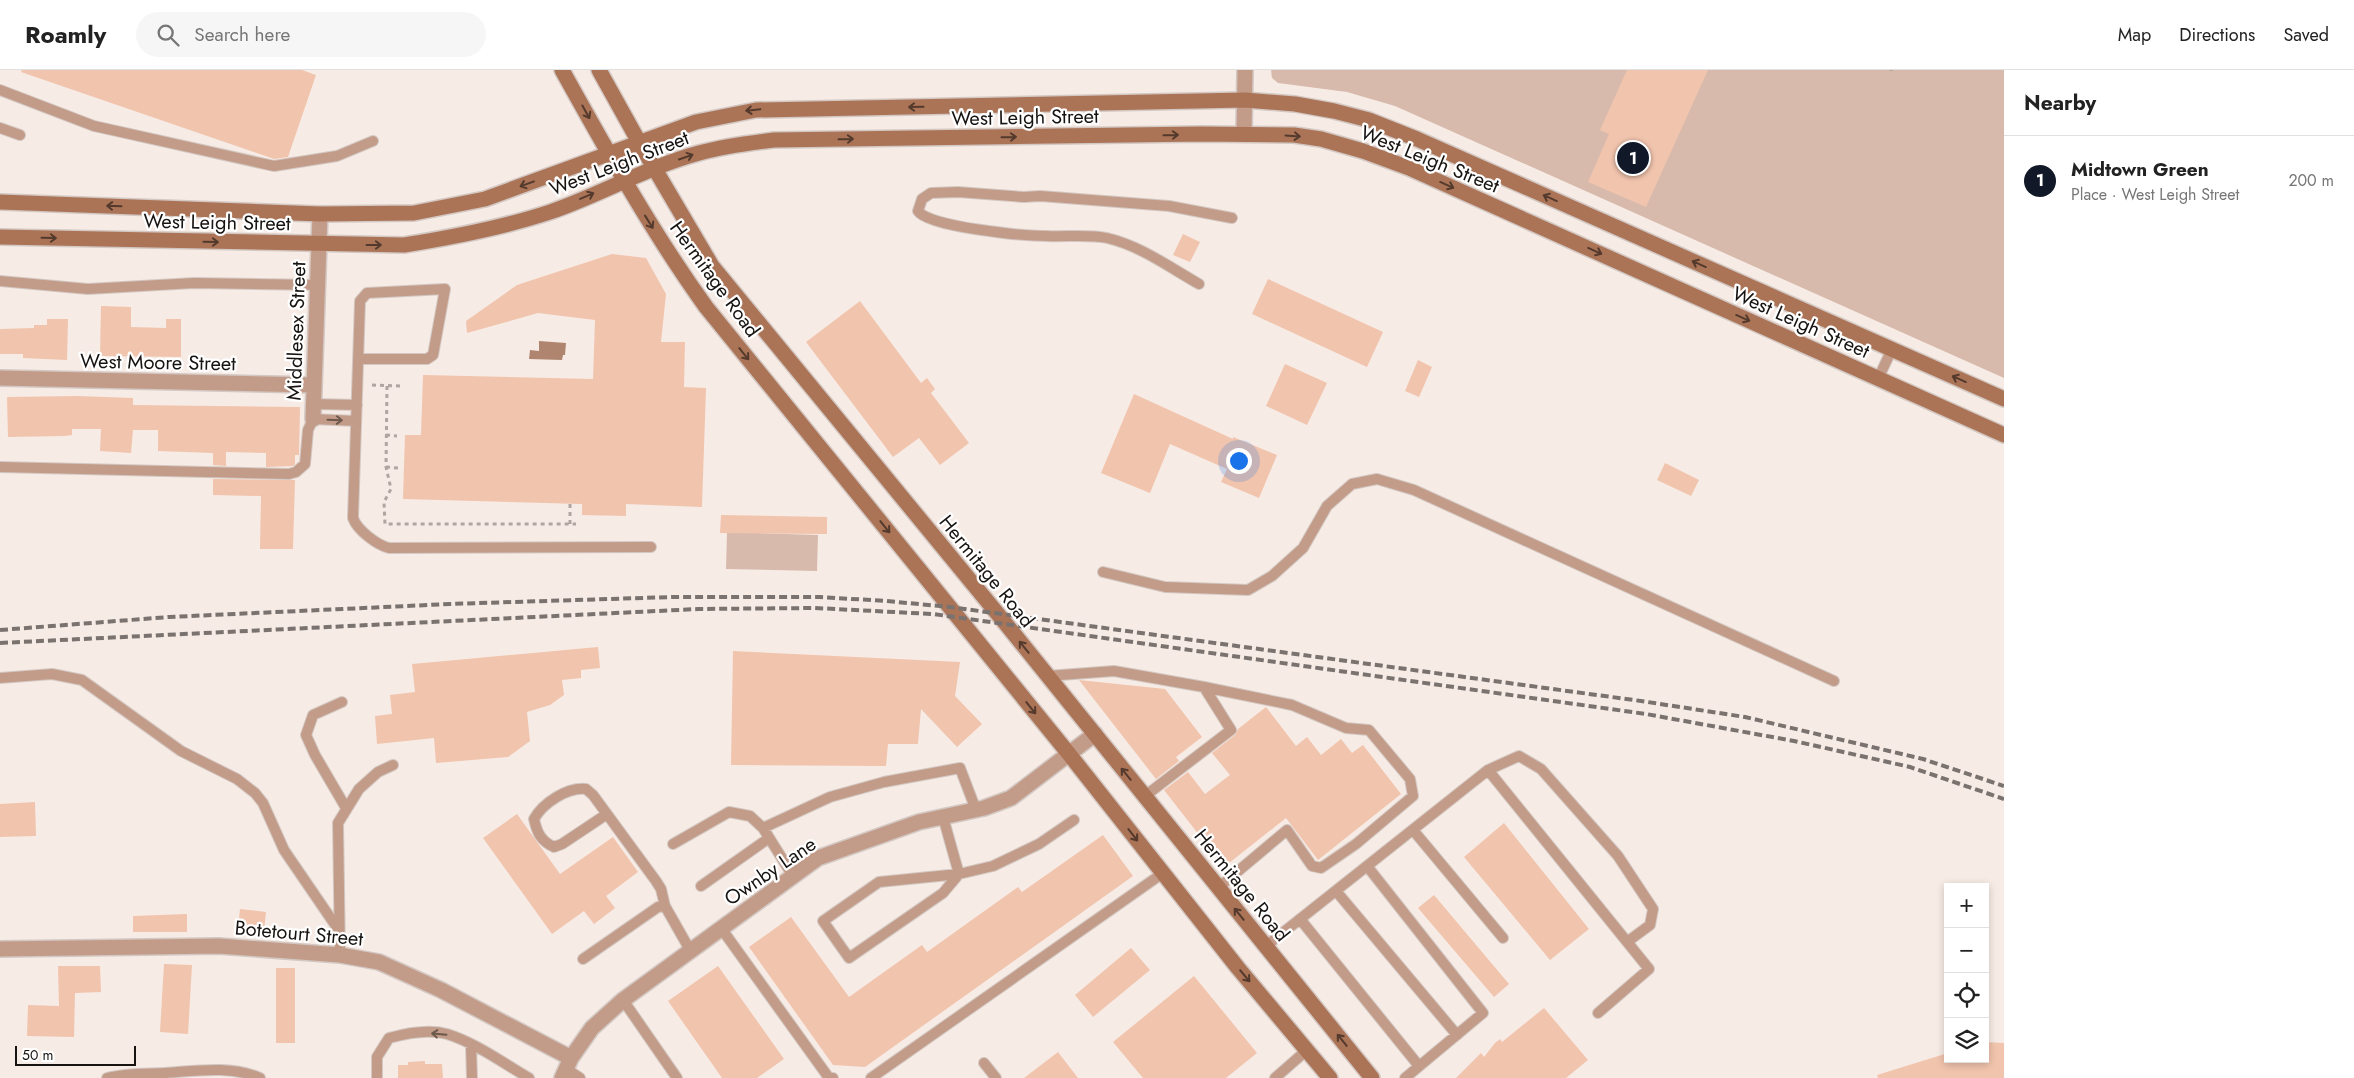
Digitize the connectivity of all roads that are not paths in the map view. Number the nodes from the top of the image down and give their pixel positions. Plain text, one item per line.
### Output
1 (562, 70) edge
2 (599, 70) edge
3 (1245, 70) edge
4 (0, 90) edge
5 (1244, 100) junction
6 (0, 128) edge
7 (1244, 134) junction
8 (20, 135) dead end
9 (373, 141) dead end
10 (639, 142) junction
11 (609, 154) junction
12 (654, 168) junction
13 (624, 180) junction
14 (0, 202) edge
15 (320, 214) junction
16 (1232, 218) dead end
17 (0, 237) edge
18 (319, 244) junction
19 (0, 281) edge
20 (1199, 284) dead end
21 (317, 285) junction
22 (1892, 349) junction
23 (358, 359) junction
24 (0, 378) edge
25 (1878, 379) junction
26 (314, 385) junction
27 (2004, 399) edge
28 (314, 404) junction
29 (357, 405) junction
30 (313, 419) junction
31 (356, 421) junction
32 (2004, 435) edge
33 (0, 467) edge
34 (651, 548) dead end
35 (1102, 572) dead end
36 (1048, 676) junction
37 (0, 678) edge
38 (1834, 681) dead end
39 (1204, 687) junction
40 (342, 702) dead end
41 (1094, 734) junction
42 (1069, 754) junction
43 (392, 766) dead end
44 (1488, 770) junction
45 (1145, 796) junction
46 (346, 808) junction
47 (976, 810) junction
48 (607, 814) junction
49 (943, 817) junction
50 (1074, 820) dead end
51 (762, 828) junction
52 (1413, 830) junction
53 (769, 838) junction
54 (673, 844) dead end
55 (1367, 866) junction
56 (1163, 873) junction
57 (959, 874) junction
58 (793, 876) junction
59 (701, 886) dead end
60 (1218, 888) junction
61 (1336, 890) junction
62 (665, 906) junction
63 (1300, 919) junction
64 (721, 928) junction
65 (338, 929) junction
66 (1503, 938) dead end
67 (1627, 942) junction
68 (1266, 946) junction
69 (0, 949) edge
70 (690, 950) junction
71 (340, 954) junction
72 (583, 959) dead end
73 (623, 1000) junction
74 (1598, 1013) dead end
75 (1457, 1035) junction
76 (471, 1045) junction
77 (1307, 1050) junction
78 (984, 1063) dead end
79 (1419, 1066) junction
80 (566, 1068) edge
81 (107, 1078) edge
82 (260, 1078) edge
83 (377, 1078) edge
84 (472, 1078) edge
85 (529, 1078) edge
86 (580, 1078) edge
87 (677, 1078) edge
88 (833, 1078) edge
89 (871, 1078) edge
90 (996, 1078) edge
91 (1275, 1078) edge
92 (1330, 1078) edge
93 (1372, 1078) edge
94 (1405, 1078) edge

1 -> 11 street, Hermitage Road
2 - 10 street, Hermitage Road
3 - 5 street
4 - 9 lane
5 - 7 street
5 -> 10 street, West Leigh Street
22 -> 5 street, West Leigh Street
6 - 8 lane
12 -> 7 street, West Leigh Street
7 -> 25 street, West Leigh Street
10 - 11 street, West Leigh Street
10 - 12 street, Hermitage Road
11 - 13 street, Hermitage Road
11 -> 15 street, West Leigh Street
12 - 13 street, West Leigh Street
36 -> 12 street, Hermitage Road
18 -> 13 street, West Leigh Street
13 -> 42 street, Hermitage Road
15 -> 14 street, West Leigh Street
15 - 18 street, Middlesex Street
16 - 20 lane
17 -> 18 street, West Leigh Street
18 - 21 street, Middlesex Street
19 - 21 lane
21 - 26 street, Middlesex Street
22 - 25 lane
27 -> 22 street, West Leigh Street
23 - 23 lane
23 - 29 lane
24 - 26 street, West Moore Street
25 - 32 street, West Leigh Street
26 - 28 street, Middlesex Street
28 - 29 lane
28 - 30 street, Middlesex Street
29 - 31 lane
30 -> 31 lane
30 - 33 lane
31 - 34 lane
35 - 38 lane
36 - 39 lane
36 - 41 street, Hermitage Road
37 - 65 lane
39 - 45 lane
39 - 60 lane
40 - 46 lane
41 - 42 street, Ownby Lane
45 -> 41 street, Hermitage Road
42 - 47 street, Ownby Lane
42 -> 56 street, Hermitage Road
43 - 46 lane
44 - 52 lane
44 - 67 lane
44 - 67 lane
45 - 60 street, Hermitage Road
46 - 65 lane
47 - 49 street, Ownby Lane
47 - 51 lane
48 - 48 lane
48 - 62 lane
49 - 57 lane
49 - 58 street, Ownby Lane
50 - 57 lane
51 - 53 lane
51 - 54 lane
52 - 55 lane
52 - 66 lane
53 - 58 lane
53 - 59 lane
55 - 61 lane
55 - 75 lane
56 -> 77 street, Hermitage Road
56 - 89 lane
57 - 57 lane
58 - 64 street, Ownby Lane
68 -> 60 street, Hermitage Road
61 - 63 lane
61 - 75 lane
62 - 70 lane
62 - 72 lane
63 - 68 lane
63 - 79 lane
64 - 70 street, Ownby Lane
64 - 88 lane
65 - 71 lane
67 - 74 lane
93 -> 68 street, Hermitage Road
69 - 71 street, Botetourt Street
70 - 73 street, Ownby Lane
71 - 80 street, Botetourt Street
73 - 80 street, Ownby Lane
73 - 87 lane
75 - 79 lane
76 -> 83 lane
76 - 84 lane
76 - 85 lane
77 - 91 lane
77 - 92 street, Hermitage Road
78 - 90 lane
79 - 94 lane
80 - 86 lane
81 - 82 lane

